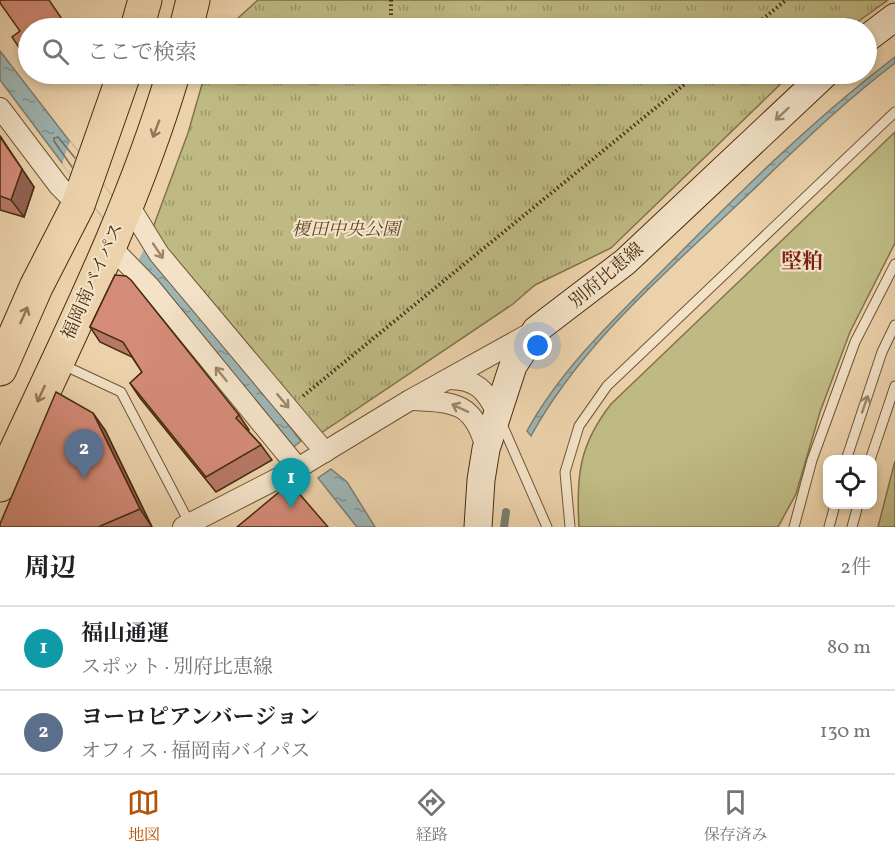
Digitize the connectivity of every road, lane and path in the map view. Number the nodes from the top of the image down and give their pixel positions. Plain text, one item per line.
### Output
1 (145, 0) edge
2 (193, 0) edge
3 (391, 0) edge
4 (786, 0) edge
5 (895, 17) edge
6 (140, 18) edge
7 (188, 18) edge
8 (391, 18) edge
9 (764, 18) edge
10 (877, 31) edge
11 (121, 84) edge
12 (170, 84) edge
13 (685, 84) edge
14 (814, 84) edge
15 (0, 108) edge
16 (895, 112) edge
17 (127, 202) junction
18 (78, 205) junction
19 (110, 246) junction
20 (895, 264) edge
21 (895, 325) edge
22 (536, 330) junction
23 (56, 362) junction
24 (0, 369) edge
25 (449, 379) junction
26 (895, 386) edge
27 (410, 400) junction
28 (288, 408) junction
29 (498, 413) junction
30 (486, 449) junction
31 (325, 452) junction
32 (847, 455) edge
33 (871, 455) edge
34 (298, 468) junction
35 (0, 484) edge
36 (834, 509) edge
37 (857, 509) edge
38 (186, 525) edge
39 (478, 527) edge
40 (547, 527) edge
41 (570, 527) edge
42 (794, 527) edge
43 (829, 527) edge
44 (852, 527) edge

1 - 6 highway
2 - 7 highway
3 - 8 path
4 - 9 path
5 - 10 main road
11 - 18 highway
12 -> 17 highway, 福岡南バイパス
13 - 28 path
14 -> 22 main road, 別府比恵線
15 - 18 street
16 - 41 lane
17 - 19 highway, 福岡南バイパス
17 -> 28 street
24 -> 18 highway
19 - 23 highway, 福岡南バイパス
34 -> 19 street
20 - 42 lane
32 -> 21 lane
22 - 25 street
22 - 29 main road, 別府比恵線
23 -> 35 highway, 福岡南バイパス
23 - 38 lane
25 - 27 street
25 - 29 street
26 - 33 lane
30 -> 27 street
27 - 31 street
28 - 31 street
29 - 30 main road, 別府比恵線
29 - 40 lane
30 - 39 main road, 別府比恵線
31 - 34 street
34 - 38 street
36 - 43 lane
37 - 44 lane

